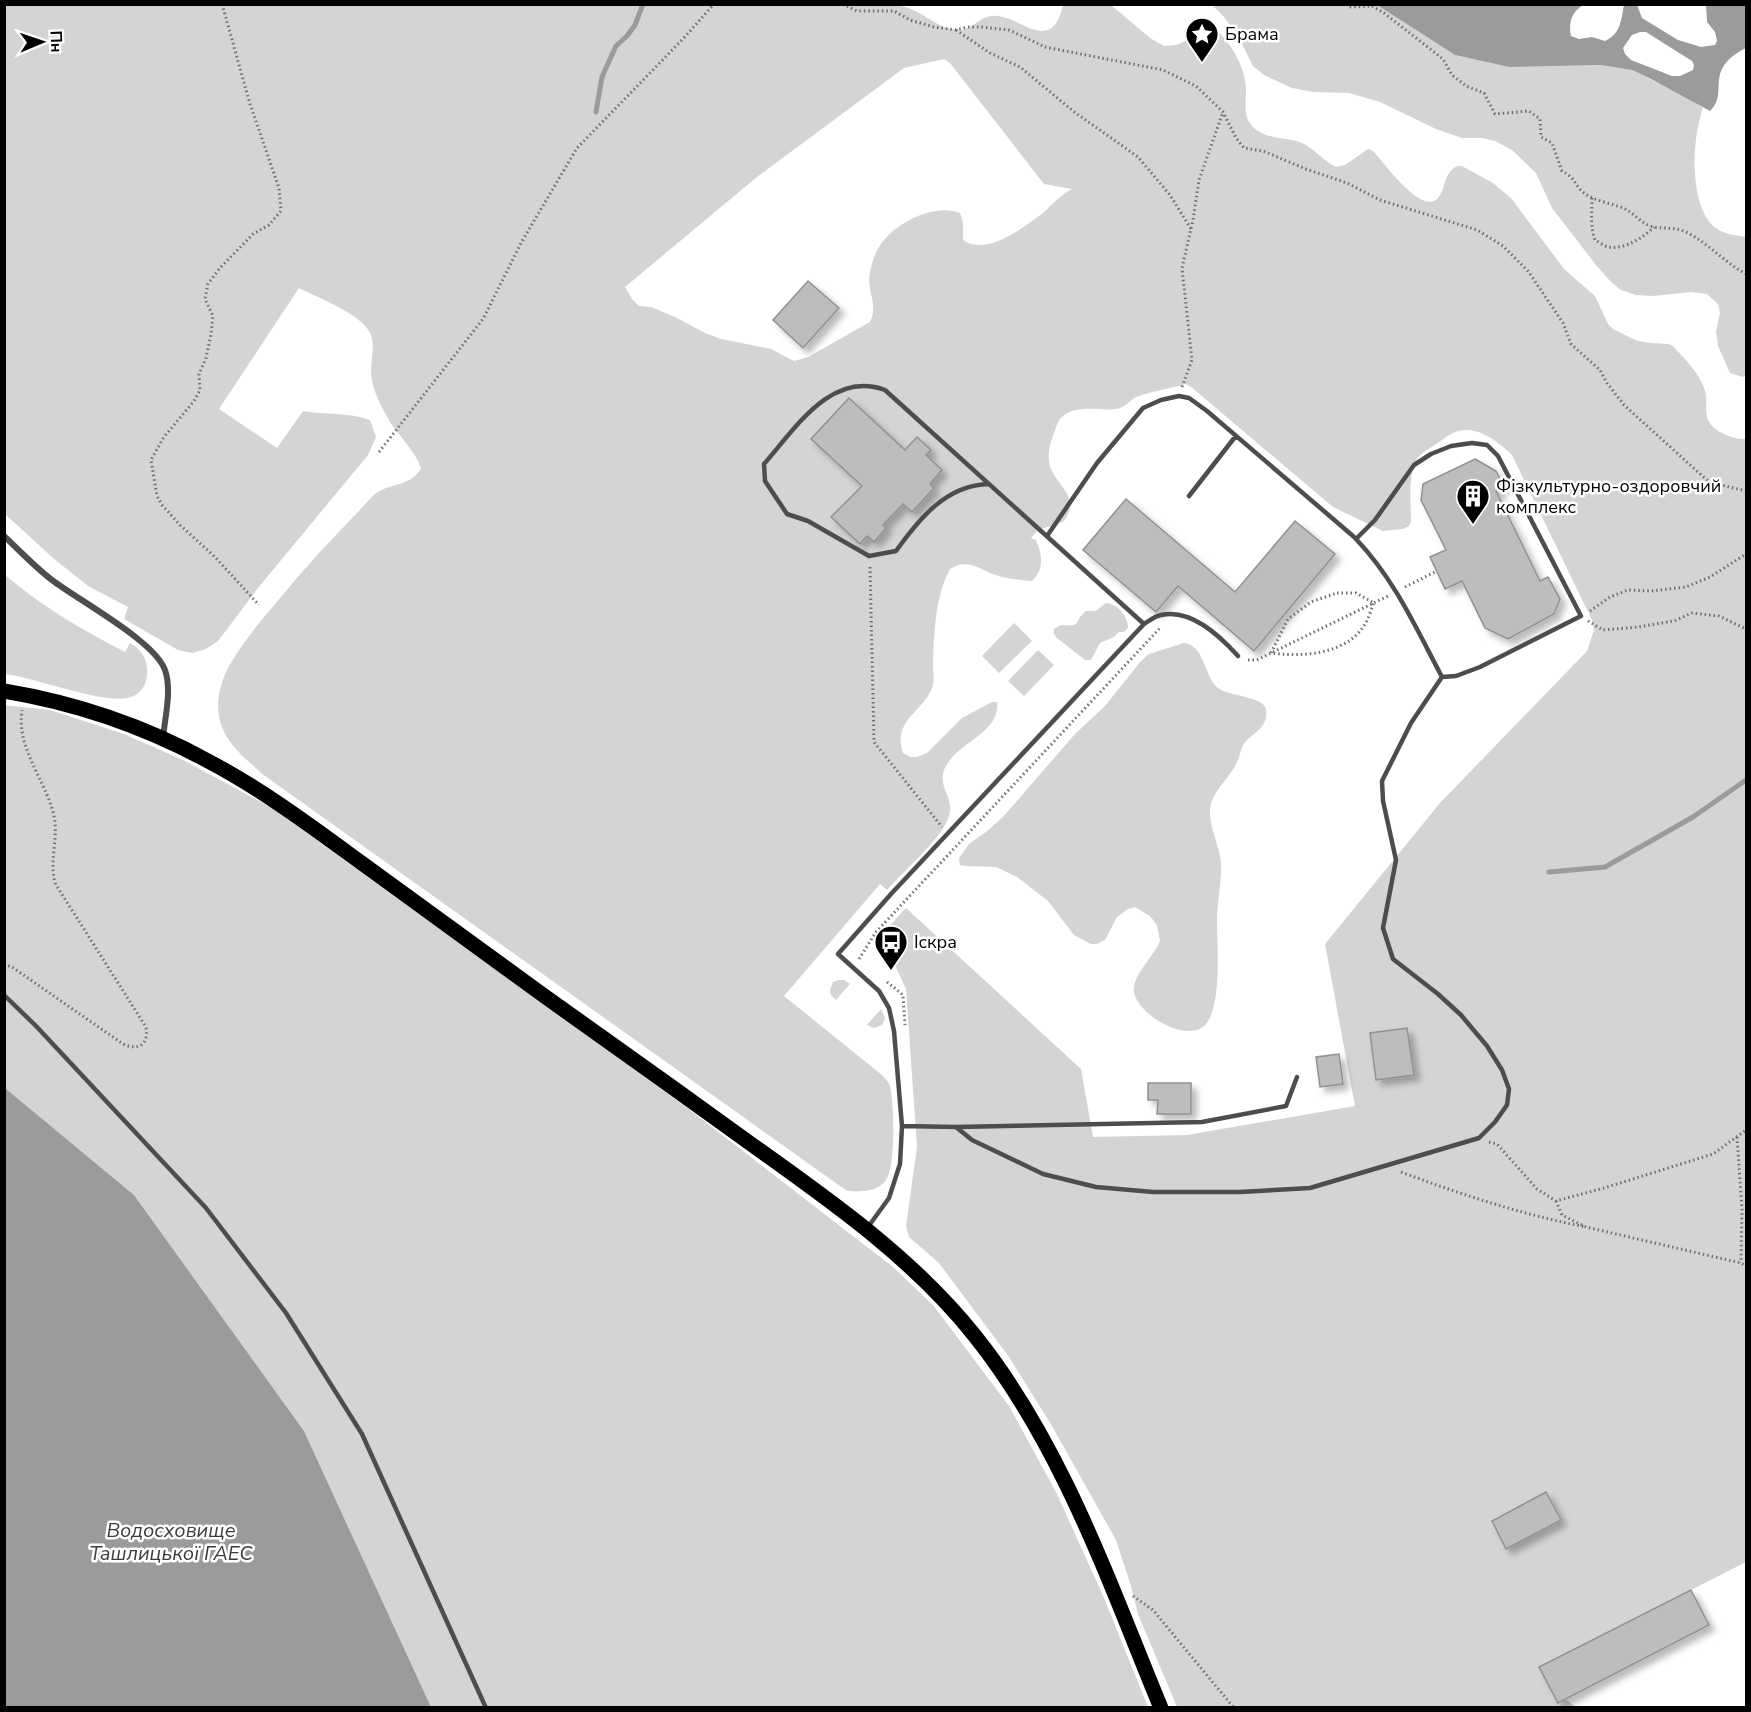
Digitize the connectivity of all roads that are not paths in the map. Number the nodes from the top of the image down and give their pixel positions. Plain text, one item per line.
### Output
1 (1235, 437) junction
2 (989, 484) junction
3 (1189, 496) dead end
4 (4, 536) edge
5 (1047, 536) junction
6 (1356, 539) junction
7 (1144, 624) junction
8 (1238, 656) road end
9 (1442, 677) junction
10 (4, 691) edge
11 (163, 738) junction
12 (4, 995) edge
13 (1297, 1077) dead end
14 (902, 1126) junction
15 (956, 1127) junction
16 (866, 1229) junction
17 (486, 1707) edge
18 (1161, 1707) edge

1 - 3 lane
1 - 5 lane
1 - 6 lane
2 - 2 lane
2 - 5 lane
4 - 11 street
5 - 7 lane
6 - 9 lane
6 - 9 lane
7 - 8 lane
7 - 14 lane
9 - 15 lane
10 - 11 main road
11 - 16 main road
12 - 17 lane
13 - 15 lane
14 - 15 lane
14 - 16 lane
16 - 18 main road

